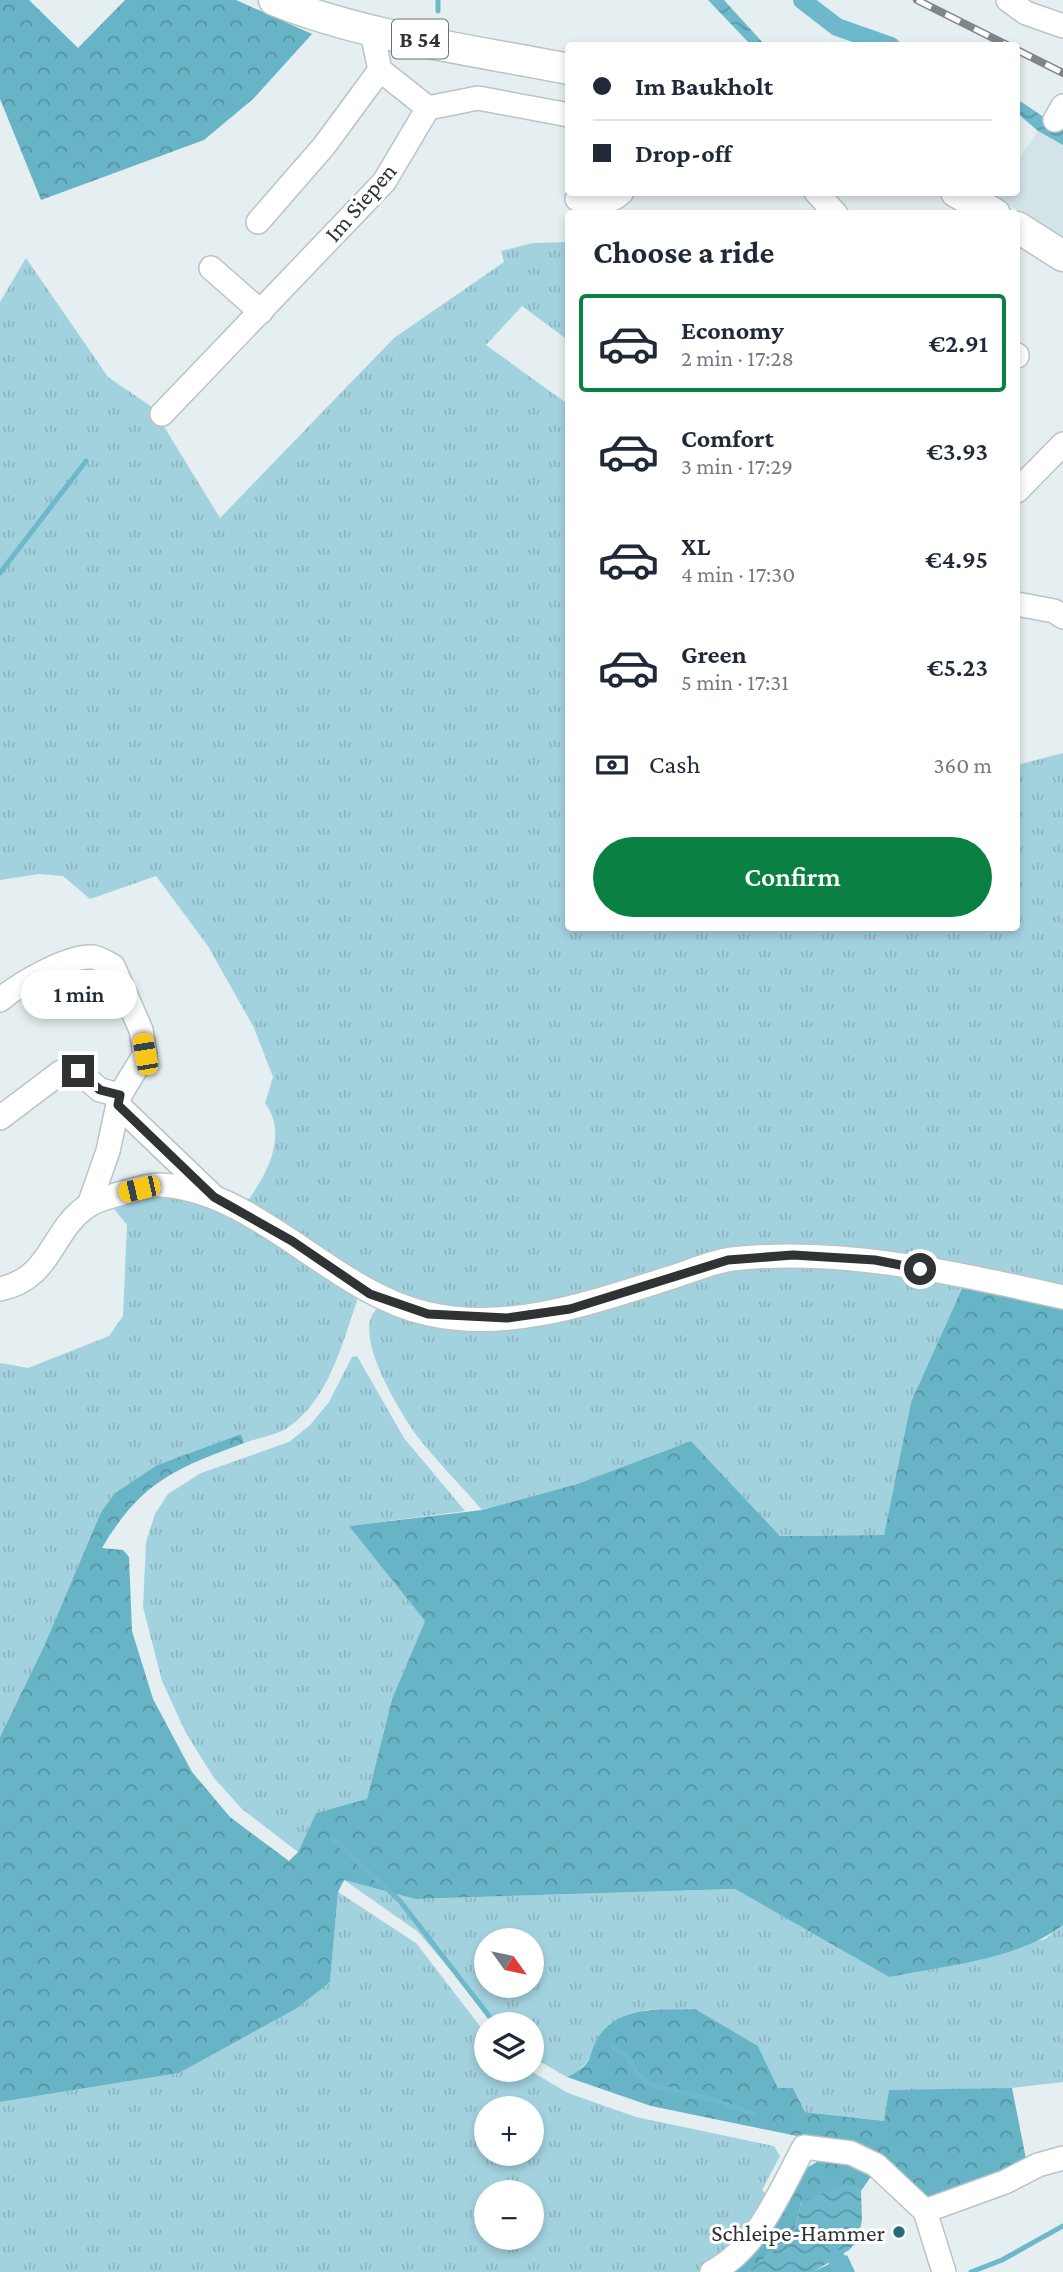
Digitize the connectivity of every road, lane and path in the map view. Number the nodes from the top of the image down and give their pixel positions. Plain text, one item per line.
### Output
1 (274, 0) edge
2 (1008, 0) edge
3 (1063, 26) edge
4 (371, 28) junction
5 (565, 68) edge
6 (380, 70) junction
7 (428, 107) junction
8 (565, 114) edge
9 (618, 196) edge
10 (820, 196) edge
11 (963, 196) edge
12 (577, 199) dead end
13 (832, 210) edge
14 (988, 210) edge
15 (258, 222) dead end
16 (1020, 229) edge
17 (1063, 256) edge
18 (211, 268) dead end
19 (261, 312) junction
20 (162, 414) dead end
21 (1063, 444) edge
22 (1020, 488) edge
23 (1020, 605) edge
24 (1063, 617) edge
25 (0, 1000) edge
26 (119, 1100) junction
27 (0, 1118) edge
28 (214, 1197) junction
29 (89, 1205) junction
30 (0, 1289) edge
31 (1063, 1297) edge
32 (1063, 2158) edge
33 (925, 2211) junction
34 (712, 2272) edge
35 (944, 2272) edge

1 - 4 main road, B 54
2 - 3 street
4 - 5 main road, B 54
4 - 6 street
6 - 7 street
6 - 15 street
7 - 8 street
7 - 19 street, Im Siepen
9 - 12 street
10 - 13 street
11 - 14 main road
16 - 17 main road
18 - 19 street
19 - 20 street, Im Siepen
21 - 22 street
23 - 24 street
25 - 26 street
26 - 27 street
26 - 28 street
26 - 29 street
28 - 29 street
28 - 31 street
29 - 30 street
32 - 33 street
33 - 34 street
33 - 35 street

